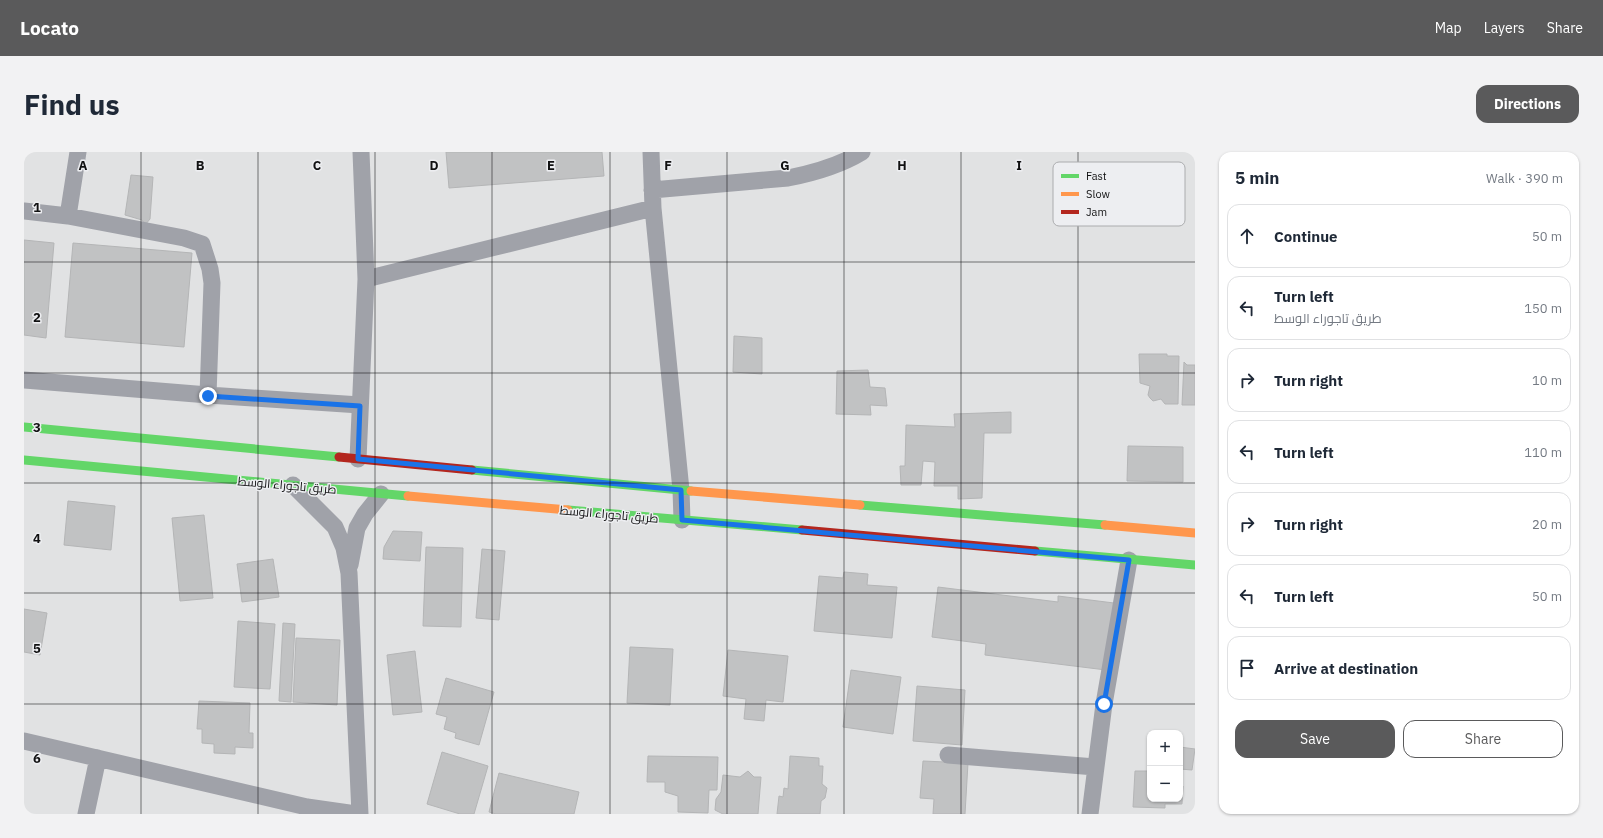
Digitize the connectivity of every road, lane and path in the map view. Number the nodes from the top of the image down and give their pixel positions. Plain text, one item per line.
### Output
1 (78, 152) edge
2 (361, 152) edge
3 (652, 152) edge
4 (862, 152) edge
5 (652, 190) junction
6 (652, 208) junction
7 (24, 211) edge
8 (68, 216) junction
9 (366, 279) junction
10 (24, 380) edge
11 (208, 396) junction
12 (360, 406) junction
13 (24, 427) edge
14 (358, 459) junction
15 (24, 460) edge
16 (293, 485) junction
17 (681, 490) junction
18 (381, 494) junction
19 (682, 520) junction
20 (1195, 534) edge
21 (1129, 560) junction
22 (1195, 565) edge
23 (348, 574) junction
24 (24, 741) edge
25 (948, 755) dead end
26 (98, 758) junction
27 (1095, 767) junction
28 (86, 814) edge
29 (356, 814) edge
30 (360, 814) edge
31 (1090, 814) edge

1 - 8 street
2 - 9 street
3 - 5 street
4 - 5 street
5 - 6 street
6 - 9 street
6 - 17 street
7 - 8 street
8 - 11 street
9 - 12 street
10 - 11 street
11 - 12 street
12 - 14 street
13 - 14 main road
14 - 17 main road
15 - 16 main road, طريق تاجوراء الوسط
16 - 18 main road, طريق تاجوراء الوسط
16 - 23 street
17 - 19 street
17 - 20 main road
18 - 19 main road, طريق تاجوراء الوسط
18 - 23 street
19 - 21 main road, طريق تاجوراء الوسط
21 - 22 main road, طريق تاجوراء الوسط
21 - 27 street
23 - 30 street
24 - 26 street
25 - 27 street
26 - 28 street
26 - 29 street
27 - 31 street

